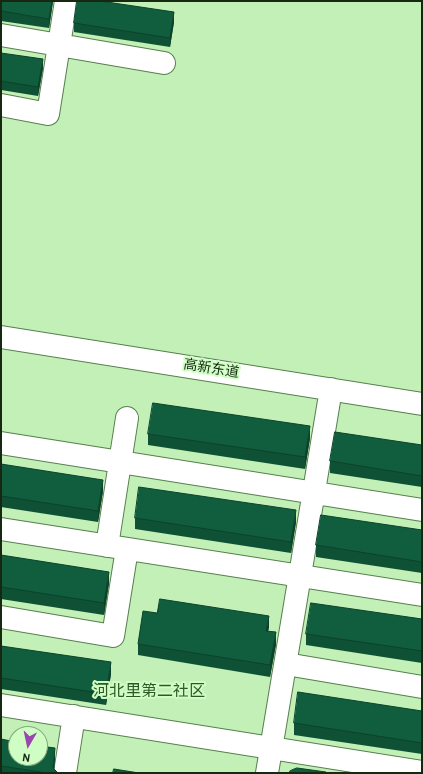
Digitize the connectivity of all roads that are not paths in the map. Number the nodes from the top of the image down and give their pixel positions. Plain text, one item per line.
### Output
1 (66, 1) edge
2 (1, 35) edge
3 (58, 46) junction
4 (164, 63) dead end
5 (1, 105) edge
6 (1, 336) edge
7 (331, 390) junction
8 (422, 404) edge
9 (127, 418) dead end
10 (1, 443) edge
11 (120, 462) junction
12 (315, 493) junction
13 (422, 510) edge
14 (1, 529) edge
15 (117, 548) junction
16 (301, 576) junction
17 (422, 595) edge
18 (1, 617) edge
19 (286, 664) junction
20 (422, 687) edge
21 (1, 705) edge
22 (74, 716) junction
23 (271, 747) junction
24 (344, 766) edge
25 (422, 772) edge
26 (65, 773) edge
27 (267, 773) edge

1 - 3 street
2 - 3 street
3 - 4 street
3 - 5 street
6 - 7 street, 高新东道
7 - 8 street, 高新东道
7 - 12 street
9 - 11 street
10 - 11 street
11 - 12 street
11 - 15 street
12 - 13 street
12 - 16 street
14 - 15 street
15 - 16 street
15 - 18 street
16 - 17 street
16 - 19 street
19 - 20 street
19 - 23 street
21 - 22 street
22 - 23 street
22 - 26 street
23 - 24 street
23 - 27 street
24 - 25 street

